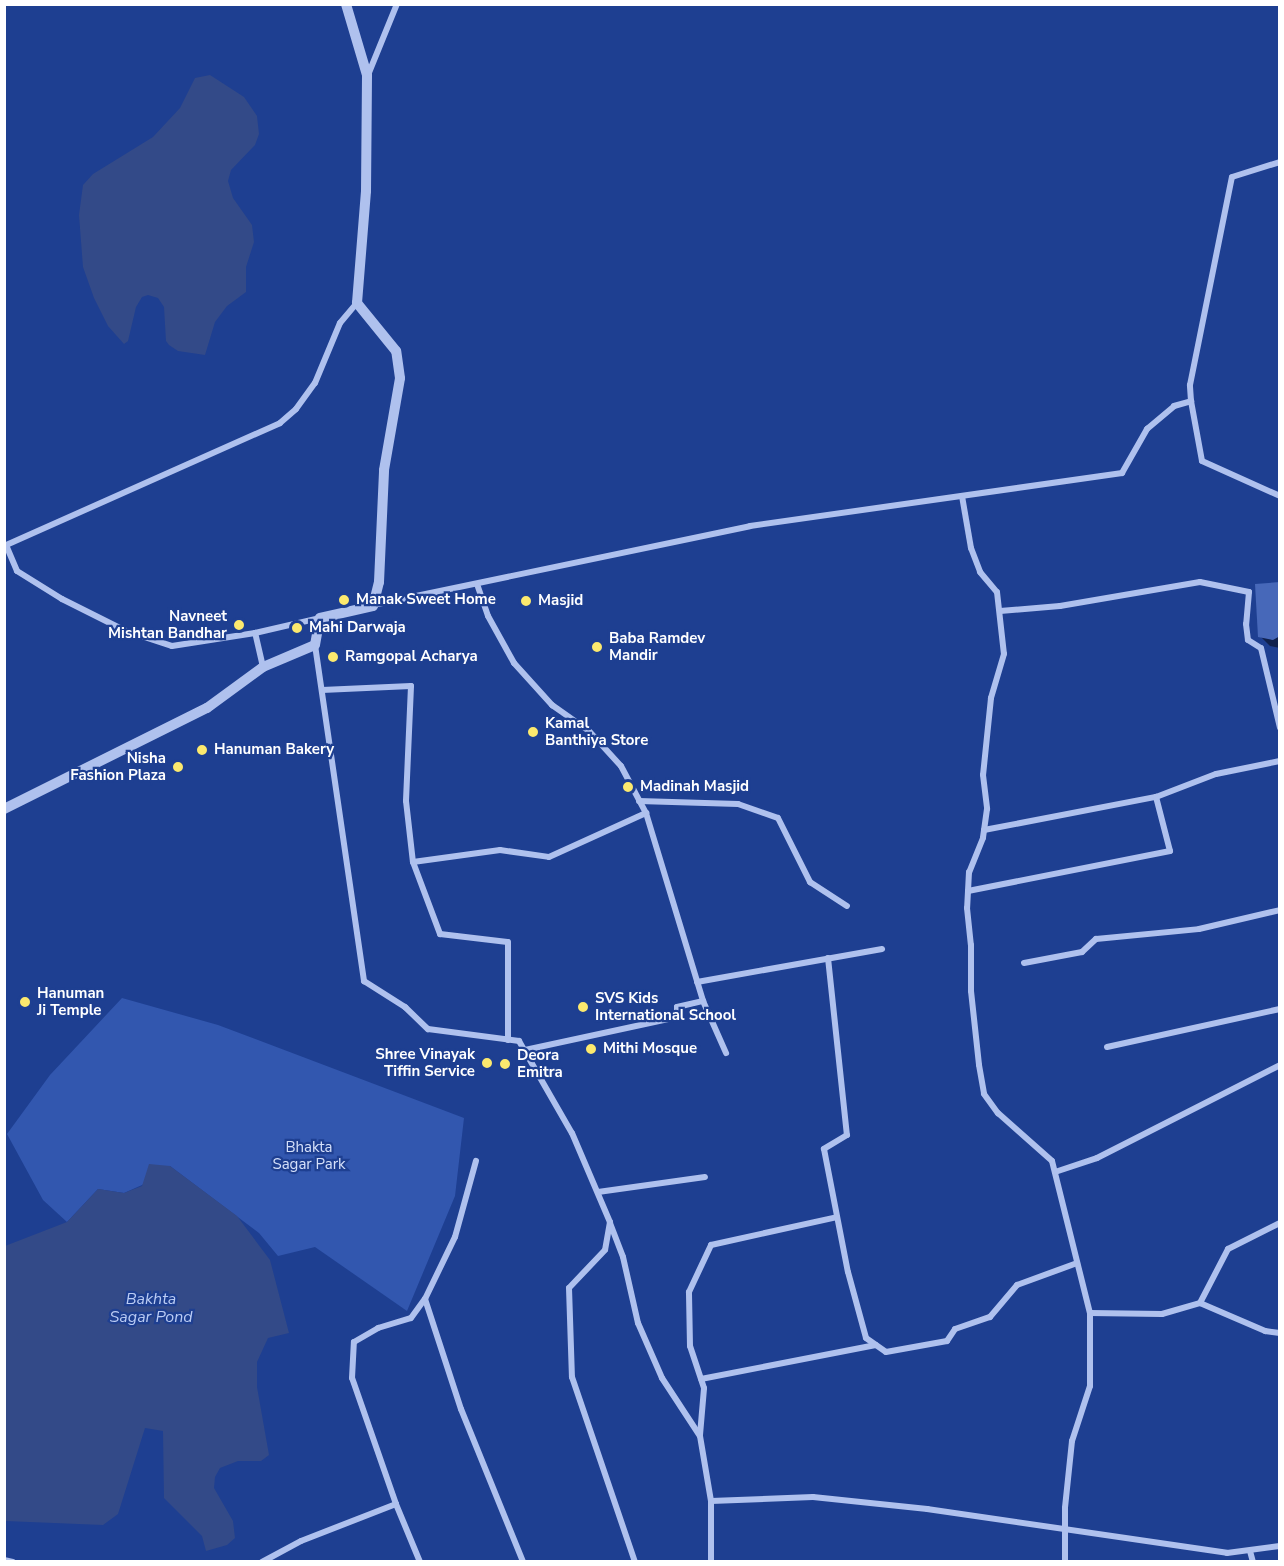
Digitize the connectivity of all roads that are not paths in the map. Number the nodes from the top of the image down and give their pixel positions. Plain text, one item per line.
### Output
1 (346, 4) edge
2 (397, 4) edge
3 (367, 75) junction
4 (1280, 162) edge
5 (357, 303) junction
6 (1191, 401) junction
7 (962, 496) junction
8 (1280, 496) edge
9 (5, 545) edge
10 (477, 584) junction
11 (373, 606) junction
12 (1000, 611) junction
13 (320, 618) junction
14 (255, 633) junction
15 (315, 645) junction
16 (263, 667) junction
17 (322, 690) junction
18 (1280, 728) edge
19 (1280, 760) edge
20 (1156, 797) junction
21 (639, 801) junction
22 (4, 809) edge
23 (646, 813) junction
24 (984, 830) junction
25 (413, 862) junction
26 (968, 891) junction
27 (847, 906) dead end
28 (1280, 910) edge
29 (882, 949) dead end
30 (828, 958) junction
31 (1024, 963) dead end
32 (697, 982) junction
33 (703, 1001) junction
34 (1280, 1010) edge
35 (508, 1040) junction
36 (1107, 1047) dead end
37 (525, 1050) junction
38 (726, 1053) dead end
39 (1280, 1065) edge
40 (476, 1161) dead end
41 (1055, 1172) junction
42 (705, 1178) dead end
43 (598, 1192) junction
44 (837, 1217) junction
45 (610, 1222) junction
46 (1280, 1223) edge
47 (1077, 1263) junction
48 (425, 1299) junction
49 (1200, 1303) junction
50 (1090, 1313) junction
51 (1280, 1334) edge
52 (876, 1345) junction
53 (701, 1379) junction
54 (700, 1436) junction
55 (711, 1501) junction
56 (396, 1504) junction
57 (1065, 1530) junction
58 (1280, 1546) edge
59 (1250, 1551) junction
60 (4, 1560) edge
61 (13, 1562) edge
62 (262, 1562) edge
63 (420, 1562) edge
64 (524, 1562) edge
65 (635, 1562) edge
66 (711, 1562) edge
67 (1065, 1562) edge
68 (1253, 1562) edge

1 - 3 street
2 - 3 street
3 - 5 street
4 - 6 street
5 - 9 street
5 - 11 street
6 - 7 street
6 - 8 street
7 - 10 street
7 - 12 street
9 - 14 street
10 - 11 street
10 - 21 street
11 - 13 street
12 - 18 street
12 - 24 street
13 - 14 street
13 - 15 street
14 - 16 street
15 - 16 street
15 - 17 street
16 - 22 street
17 - 25 street
17 - 35 street
19 - 20 street
20 - 24 street
20 - 26 street
21 - 23 street
21 - 27 street
23 - 25 street
23 - 32 street
24 - 26 street
25 - 35 street
26 - 41 street
28 - 31 street
29 - 30 street
30 - 32 street
30 - 44 street
32 - 33 street
33 - 37 street
33 - 38 street
34 - 36 street
35 - 37 street
37 - 43 street
39 - 41 street
40 - 48 street
41 - 47 street
42 - 43 street
43 - 45 street
44 - 52 street
44 - 53 street
45 - 54 street
45 - 65 street
46 - 49 street
47 - 50 street
47 - 52 street
48 - 56 street
48 - 64 street
49 - 50 street
49 - 51 street
50 - 57 street
52 - 53 street
53 - 54 street
54 - 55 street
55 - 57 street
55 - 66 street
56 - 62 street
56 - 63 street
57 - 59 street
57 - 67 street
58 - 59 street
59 - 68 street
60 - 61 street

